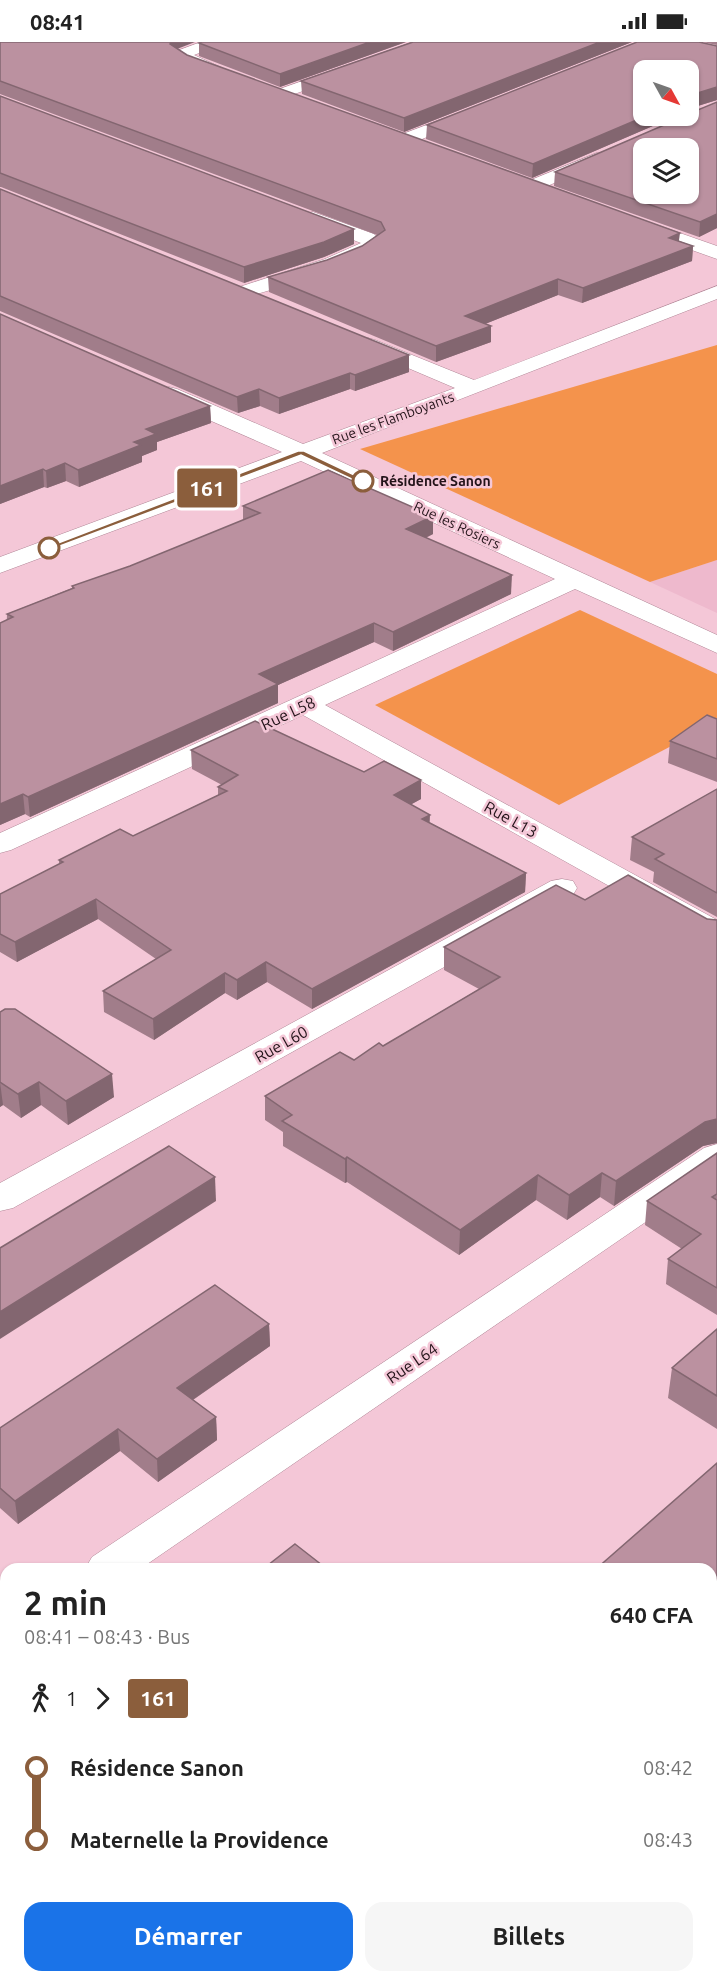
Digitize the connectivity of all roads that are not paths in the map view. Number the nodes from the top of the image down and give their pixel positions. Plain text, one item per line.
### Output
1 (215, 42) edge
2 (428, 42) edge
3 (237, 79) edge
4 (259, 87) edge
5 (280, 94) junction
6 (301, 102) edge
7 (484, 108) edge
8 (385, 132) edge
9 (406, 139) junction
10 (427, 147) edge
11 (608, 153) edge
12 (511, 178) edge
13 (532, 186) junction
14 (554, 194) edge
15 (302, 214) edge
16 (619, 217) edge
17 (717, 253) edge
18 (221, 283) edge
19 (243, 292) junction
20 (717, 292) edge
21 (276, 306) edge
22 (353, 338) edge
23 (151, 386) edge
24 (474, 388) junction
25 (301, 452) junction
26 (6, 558) edge
27 (574, 580) junction
28 (717, 645) edge
29 (306, 705) junction
30 (0, 844) edge
31 (562, 888) edge
32 (717, 933) edge
33 (717, 1156) edge
34 (0, 1199) edge
35 (116, 1563) edge

1 - 3 street
2 - 5 street
4 - 5 street
5 - 6 street
7 - 9 street
8 - 9 street
9 - 10 street
11 - 13 street
12 - 13 street
13 - 14 street
15 - 19 street
16 - 17 street
18 - 19 street
19 - 21 street
20 - 24 street, Rue les Flamboyants
22 - 24 street
23 - 25 street, Rue les Rosiers
24 - 25 street, Rue les Flamboyants
25 - 26 street, Rue les Flamboyants
25 - 27 street, Rue les Rosiers
27 - 28 street, Rue les Rosiers
27 - 29 street, Rue L58
29 - 30 street, Rue L58
29 - 32 street, Rue L13
31 - 34 street, Rue L60
33 - 35 street, Rue L64

